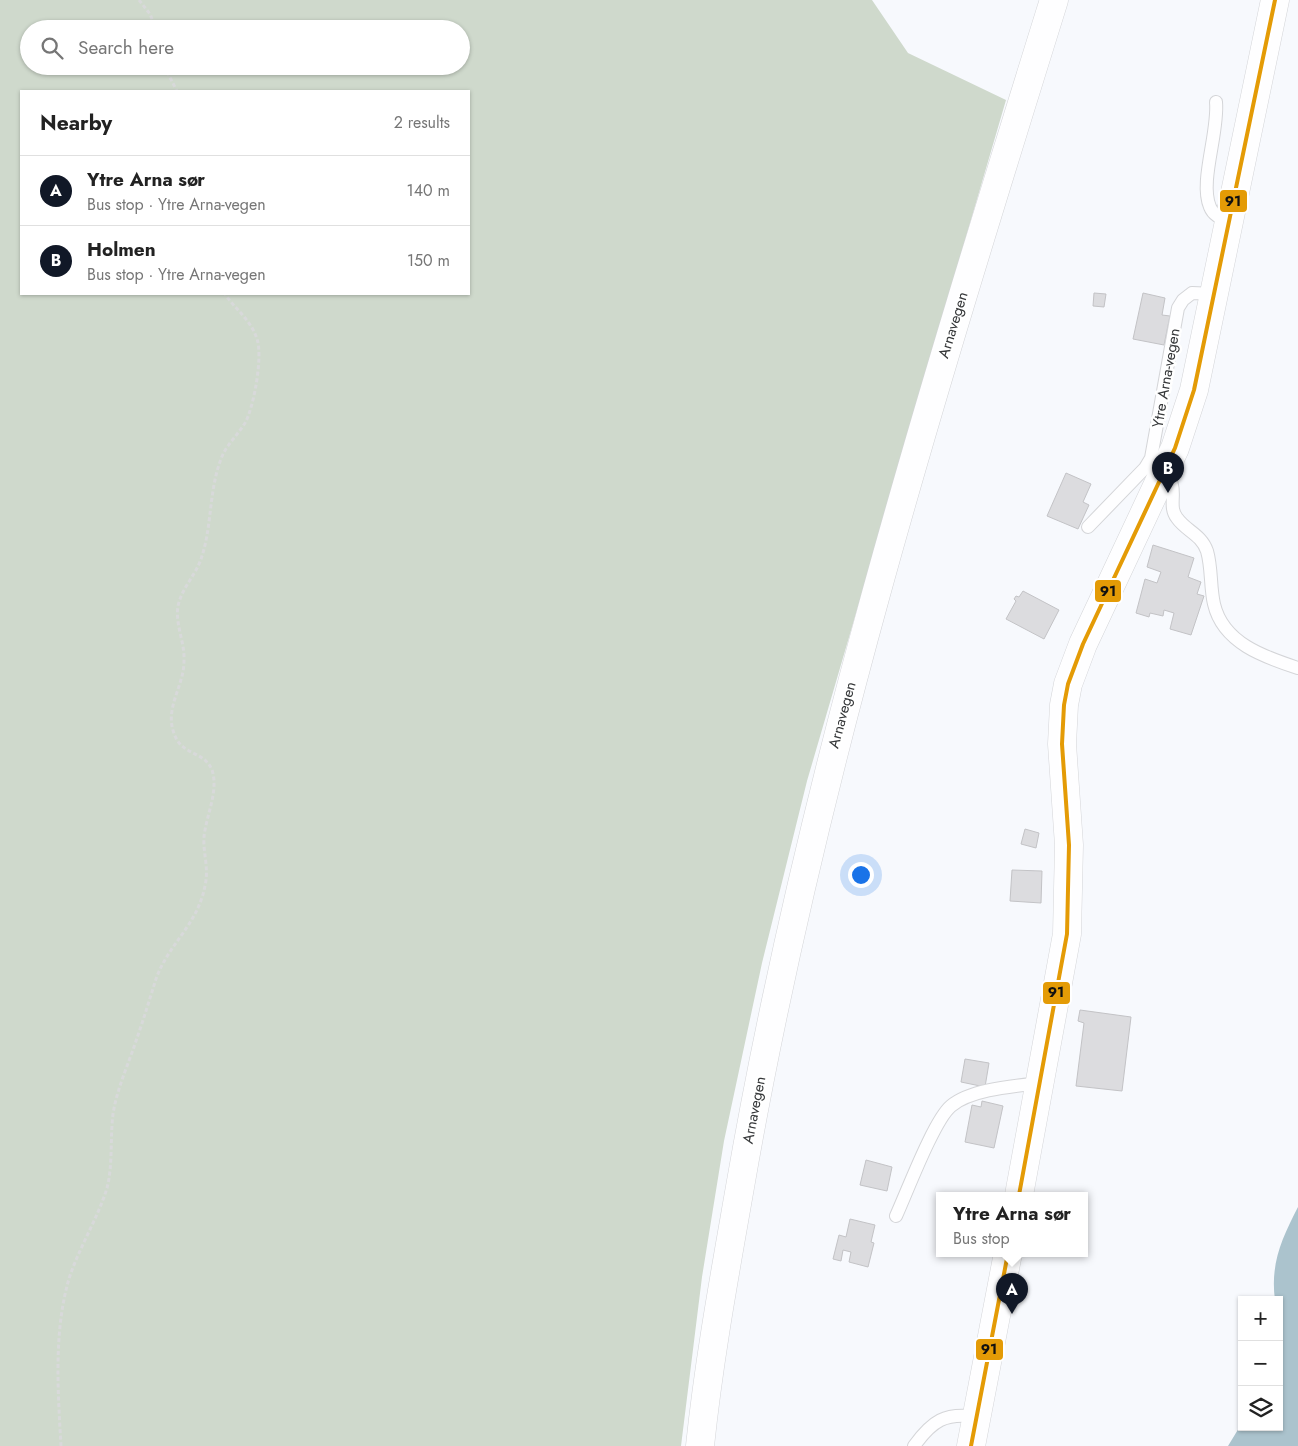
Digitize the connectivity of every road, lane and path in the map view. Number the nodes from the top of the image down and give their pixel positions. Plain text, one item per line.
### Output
1 (139, 0) edge
2 (1054, 0) edge
3 (1275, 0) edge
4 (152, 20) edge
5 (168, 75) edge
6 (176, 90) edge
7 (1216, 102) dead end
8 (1228, 221) junction
9 (1215, 294) junction
10 (226, 295) edge
11 (1165, 471) junction
12 (1088, 527) dead end
13 (1298, 668) edge
14 (1041, 1083) junction
15 (1021, 1192) edge
16 (896, 1216) dead end
17 (1007, 1257) edge
18 (977, 1417) junction
19 (61, 1446) edge
20 (700, 1446) edge
21 (914, 1446) edge
22 (971, 1446) edge

1 - 4 path
2 - 20 main road, Arnavegen
3 - 8 main road, Ytre Arna-vegen
5 - 6 path
7 - 8 lane
8 - 9 main road, Ytre Arna-vegen
9 - 11 main road, Ytre Arna-vegen
9 - 12 lane, Ytre Arna-vegen
10 - 19 path
11 - 13 lane
11 - 14 main road, Ytre Arna-vegen
14 - 15 main road, Ytre Arna-vegen
14 - 16 lane
17 - 18 main road
18 - 21 lane
18 - 22 main road

